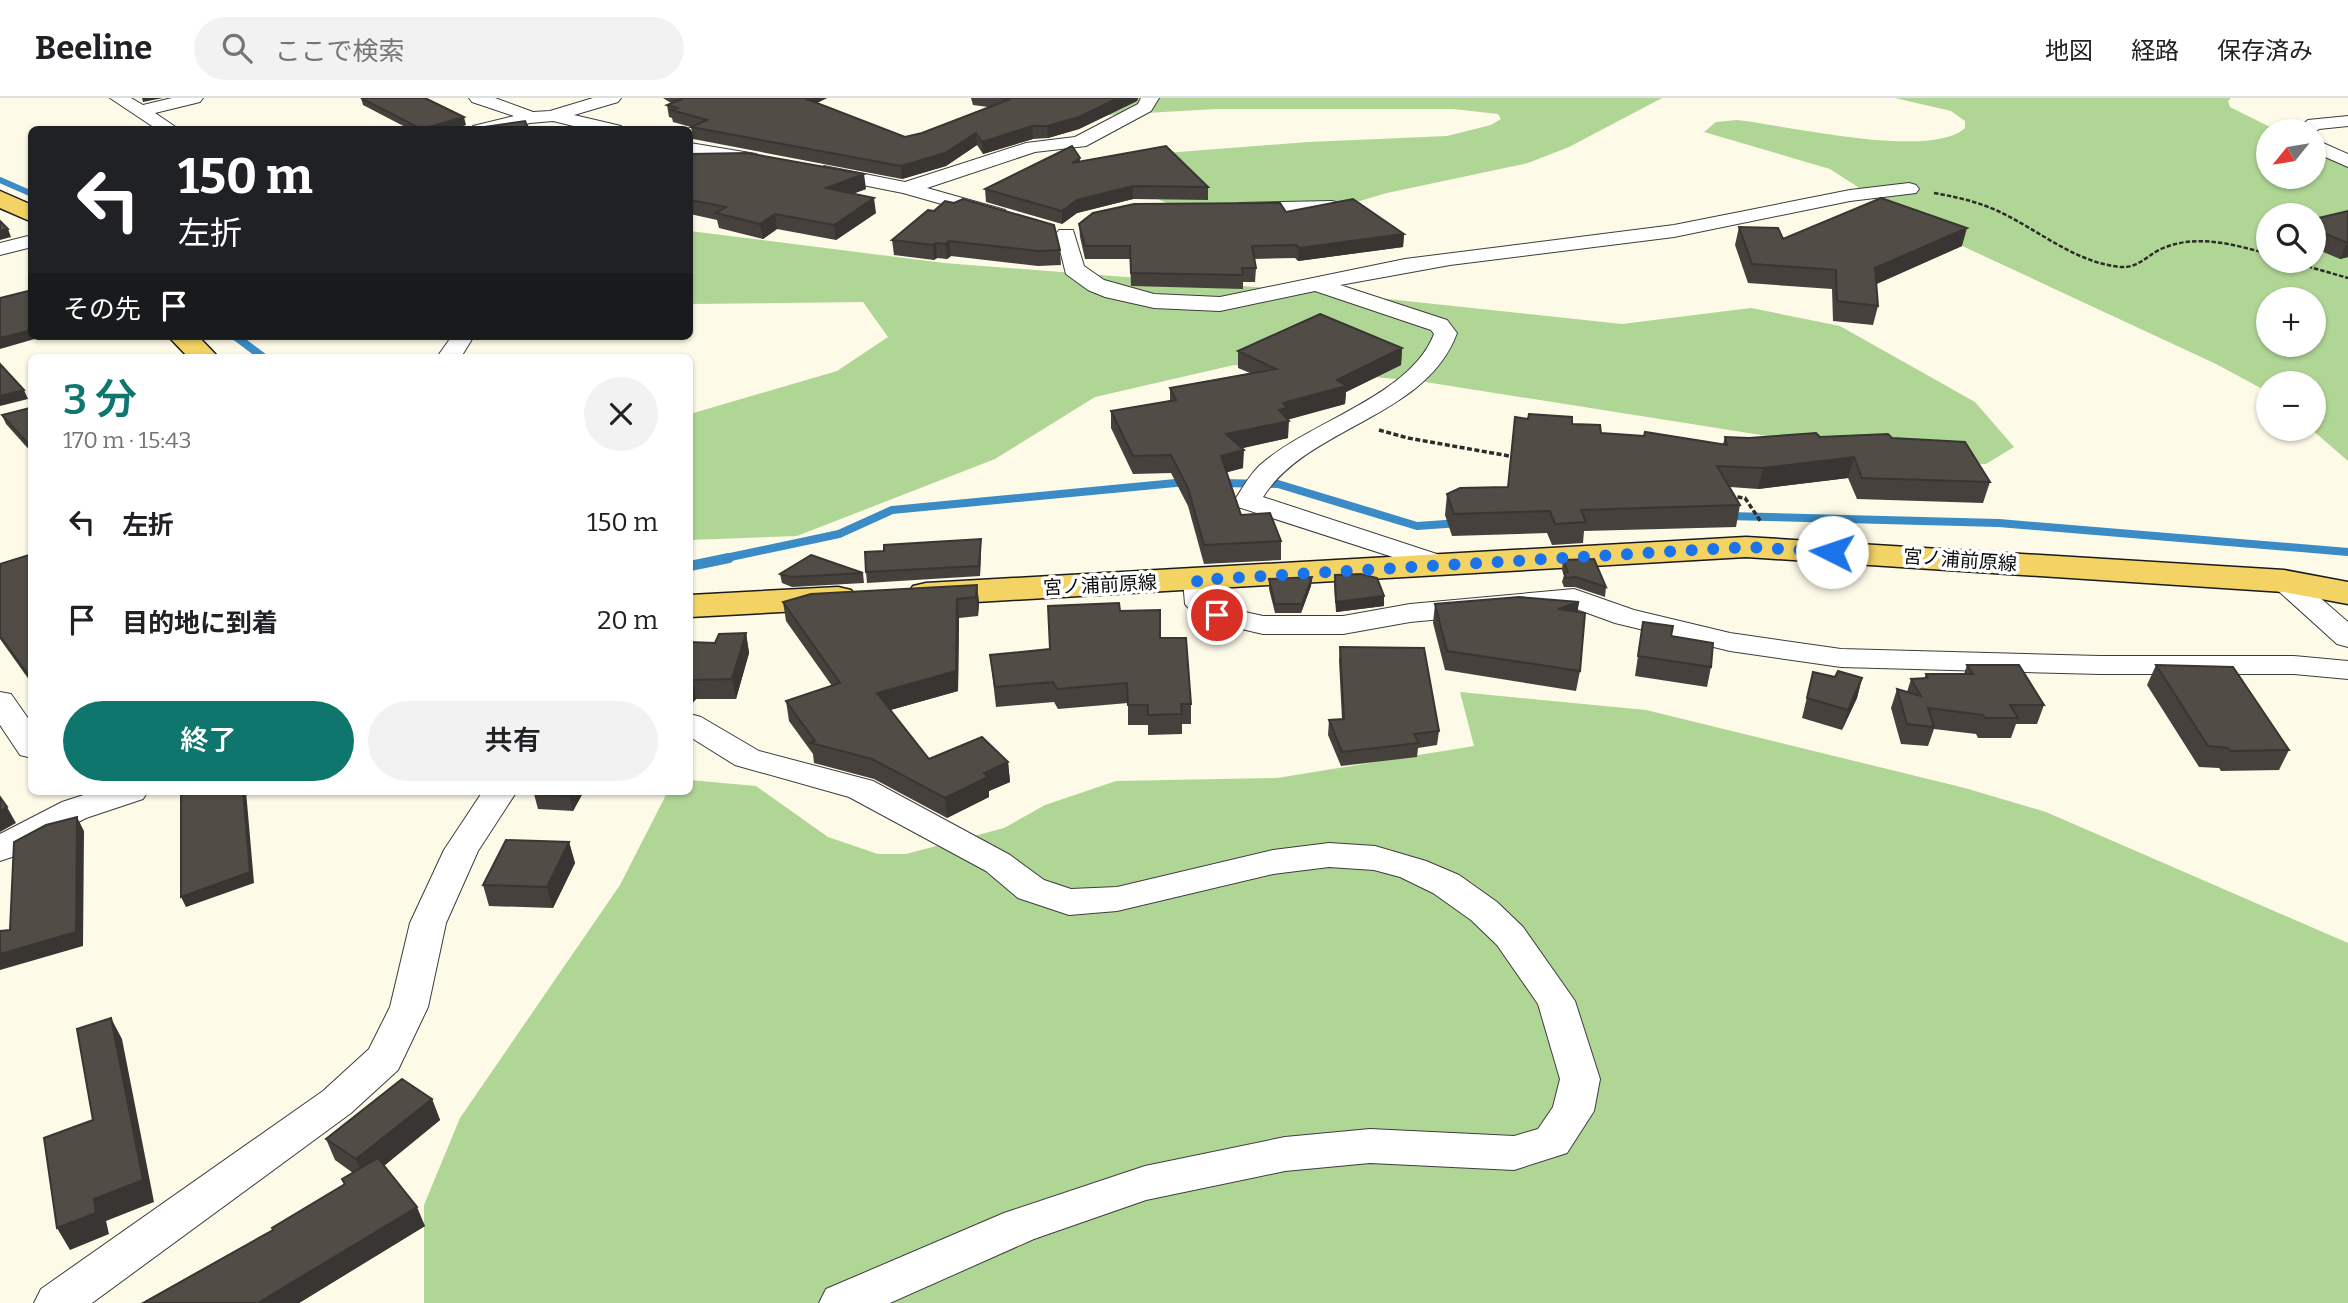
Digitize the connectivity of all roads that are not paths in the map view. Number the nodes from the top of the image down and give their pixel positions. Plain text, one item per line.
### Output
1 (119, 98) edge
2 (194, 98) edge
3 (478, 98) edge
4 (612, 98) edge
5 (1150, 98) edge
6 (140, 111) junction
7 (542, 121) edge
8 (2348, 121) edge
9 (2326, 123) edge
10 (164, 126) edge
11 (507, 126) edge
12 (583, 126) edge
13 (693, 150) edge
14 (2326, 151) edge
15 (2348, 161) edge
16 (769, 163) edge
17 (808, 169) edge
18 (906, 188) junction
19 (1909, 189) road end
20 (0, 198) edge
21 (1332, 207) edge
22 (1226, 208) edge
23 (28, 213) edge
24 (1013, 219) edge
25 (1085, 220) edge
26 (28, 242) edge
27 (0, 249) edge
28 (1316, 284) junction
29 (186, 340) edge
30 (201, 354) edge
31 (1439, 564) junction
32 (1197, 580) junction
33 (2284, 581) junction
34 (2348, 593) edge
35 (693, 606) edge
36 (2348, 638) edge
37 (2348, 670) edge
38 (0, 701) edge
39 (693, 726) edge
40 (28, 742) edge
41 (105, 795) edge
42 (497, 795) edge
43 (67, 801) edge
44 (0, 849) edge
45 (57, 1303) edge
46 (842, 1303) edge

1 - 6 street
2 - 6 street
3 - 7 street
4 - 7 street
5 - 18 street
6 - 10 street
7 - 11 street
7 - 12 street
8 - 9 street
13 - 16 street
14 - 15 street
17 - 18 street
18 - 24 street
19 - 28 street
20 - 23 main road
21 - 22 street
25 - 28 street
26 - 27 street
28 - 31 street
29 - 30 main road
31 - 32 main road, 宮ノ浦前原線
31 - 33 main road, 宮ノ浦前原線
32 - 35 main road, 宮ノ浦前原線
32 - 37 street
33 - 34 main road, 宮ノ浦前原線
33 - 36 street
38 - 40 street
39 - 46 street
41 - 43 street
42 - 45 street
43 - 44 street

